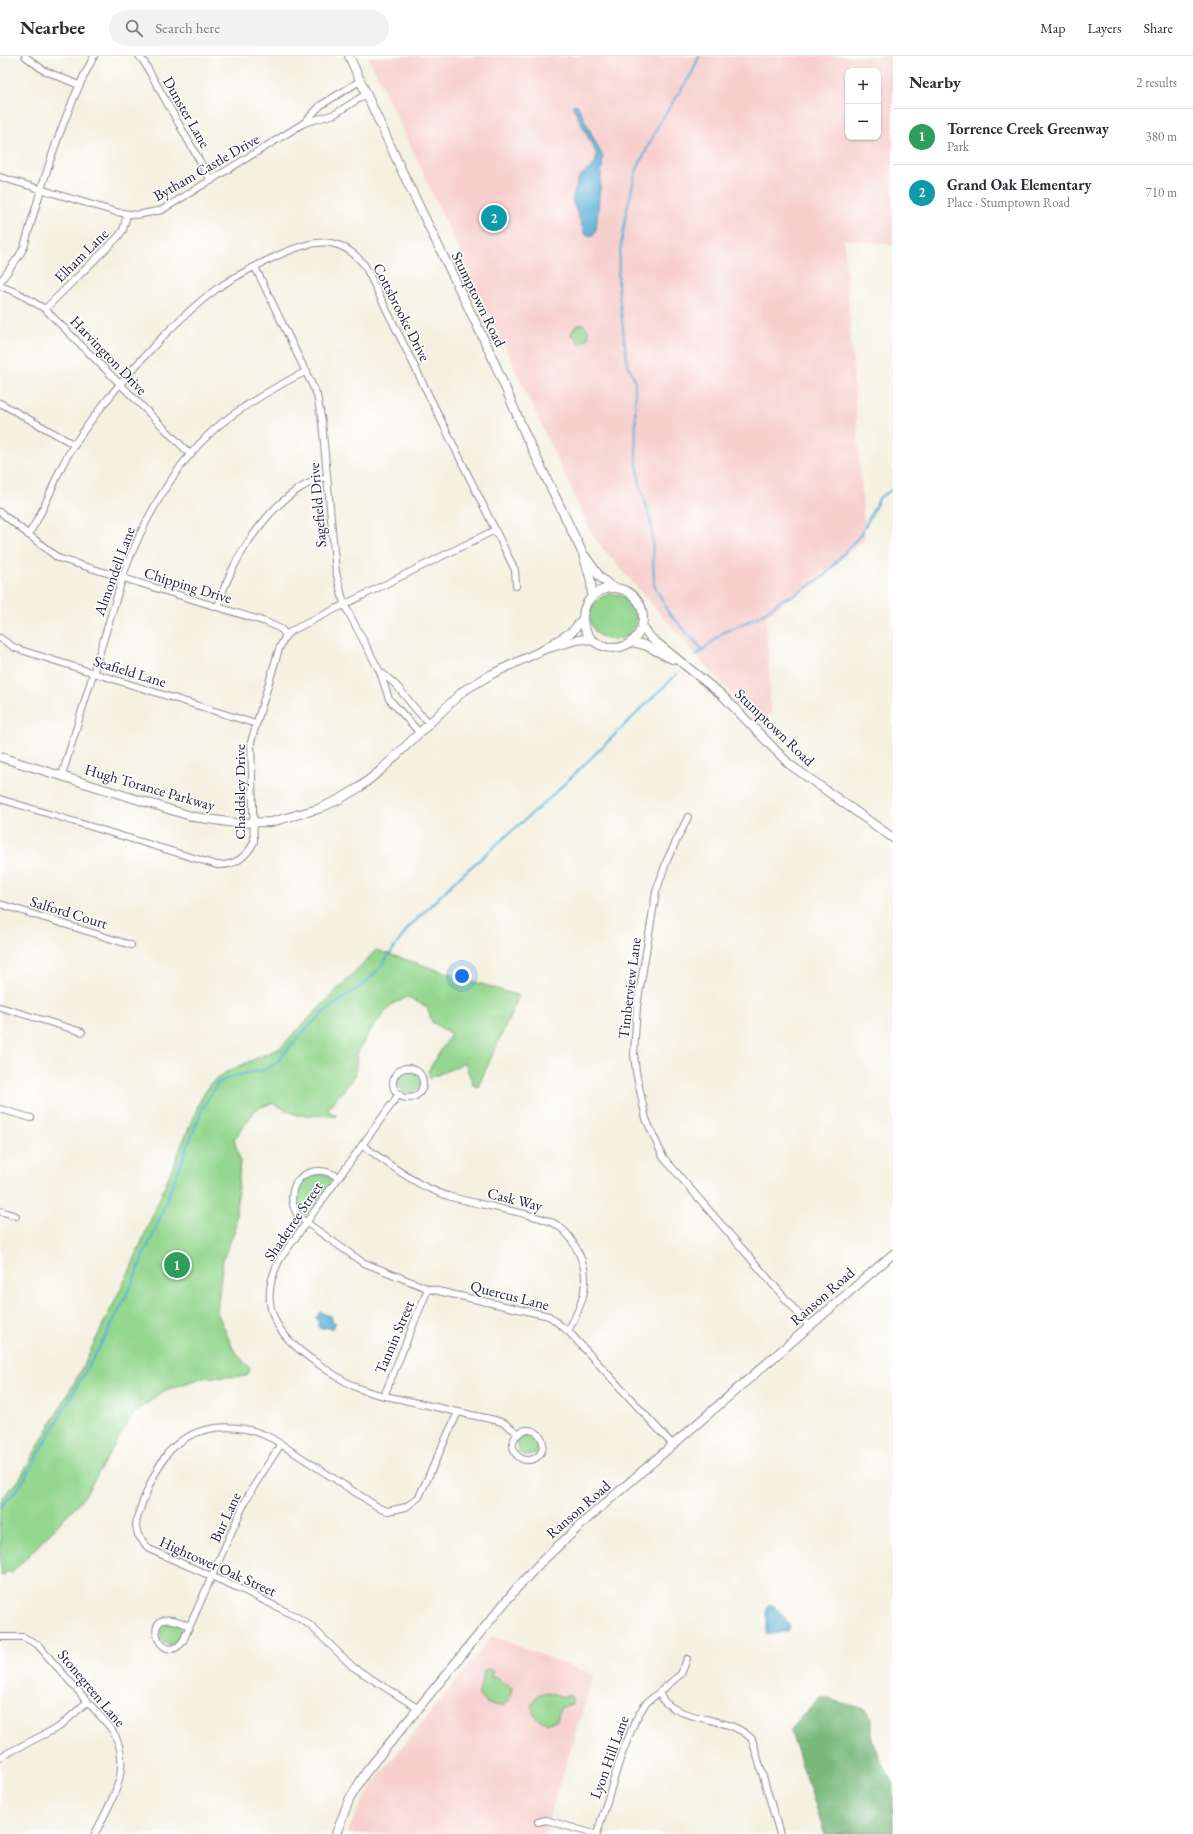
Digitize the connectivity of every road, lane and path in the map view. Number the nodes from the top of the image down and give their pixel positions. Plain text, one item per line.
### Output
1 (25, 56) edge
2 (94, 56) edge
3 (139, 56) edge
4 (349, 56) edge
5 (360, 81) junction
6 (79, 85) junction
7 (366, 94) junction
8 (304, 123) junction
9 (0, 177) edge
10 (211, 181) junction
11 (40, 189) junction
12 (127, 215) junction
13 (256, 267) junction
14 (0, 282) edge
15 (0, 286) edge
16 (45, 308) junction
17 (307, 371) junction
18 (121, 386) junction
19 (0, 403) edge
20 (75, 445) junction
21 (191, 455) junction
22 (327, 477) junction
23 (0, 512) edge
24 (495, 530) junction
25 (28, 535) junction
26 (584, 554) junction
27 (122, 579) junction
28 (516, 586) dead end
29 (612, 588) junction
30 (592, 597) junction
31 (344, 604) junction
32 (218, 607) junction
33 (583, 618) junction
34 (642, 626) junction
35 (286, 635) junction
36 (0, 638) edge
37 (596, 642) junction
38 (631, 642) junction
39 (545, 649) junction
40 (678, 662) junction
41 (380, 672) junction
42 (94, 674) junction
43 (430, 722) junction
44 (256, 724) junction
45 (419, 732) junction
46 (0, 757) edge
47 (62, 775) junction
48 (0, 799) edge
49 (688, 817) dead end
50 (254, 823) junction
51 (893, 838) edge
52 (0, 904) edge
53 (131, 945) dead end
54 (0, 1007) edge
55 (82, 1032) dead end
56 (399, 1094) junction
57 (0, 1109) edge
58 (31, 1118) dead end
59 (362, 1145) junction
60 (339, 1177) junction
61 (0, 1211) edge
62 (16, 1216) dead end
63 (306, 1222) junction
64 (893, 1254) edge
65 (428, 1289) junction
66 (809, 1326) junction
67 (568, 1331) junction
68 (384, 1396) junction
69 (458, 1412) junction
70 (519, 1434) junction
71 (281, 1444) junction
72 (673, 1445) junction
73 (211, 1577) junction
74 (189, 1626) junction
75 (0, 1637) edge
76 (687, 1659) dead end
77 (659, 1693) junction
78 (88, 1701) junction
79 (419, 1709) junction
80 (0, 1757) edge
81 (538, 1822) dead end
82 (95, 1834) edge
83 (336, 1834) edge
84 (595, 1834) edge
85 (780, 1834) edge

1 - 6 street
2 - 6 street
3 - 10 street, Dunster Lane
4 - 5 street, Stumptown Road
5 - 7 street, Stumptown Road
5 - 8 street, Bytham Castle Drive
6 - 11 street
7 - 8 street, Bytham Castle Drive
7 - 26 street, Stumptown Road
8 - 10 street, Bytham Castle Drive
9 - 11 street, Bytham Castle Drive
10 - 12 street, Bytham Castle Drive
11 - 12 street, Bytham Castle Drive
11 - 14 street
12 - 16 street, Elham Lane
13 - 17 street, Sagefield Drive
13 - 18 street, Cottsbrooke Drive
13 - 24 street, Cottsbrooke Drive
15 - 16 street, Harvington Drive
16 - 18 street, Harvington Drive
17 - 21 street, Almondell Lane
17 - 22 street, Sagefield Drive
18 - 20 street, Cottsbrooke Drive
18 - 21 street, Harvington Drive
19 - 20 street
20 - 25 street, Cottsbrooke Drive
21 - 27 street, Almondell Lane
22 - 31 street, Sagefield Drive
22 - 32 street
23 - 25 street, Chipping Drive
24 - 28 street, Cottsbrooke Drive
24 - 31 street
25 - 27 street, Chipping Drive
26 - 29 street, Stumptown Road
26 - 30 street, Stumptown Road
27 - 32 street, Chipping Drive
27 - 42 street, Almondell Lane
29 - 30 street
29 - 34 street
30 - 33 street
31 - 35 street
31 - 41 street, Sagefield Drive
32 - 35 street, Chipping Drive
33 - 37 street
33 - 39 street, Hugh Torance Parkway
34 - 38 street
34 - 40 street, Stumptown Road
35 - 44 street, Chaddsley Drive
36 - 42 street, Seafield Lane
37 - 38 street
37 - 39 street, Hugh Torance Parkway
38 - 40 street, Stumptown Road
39 - 43 street, Hugh Torance Parkway
40 - 51 street, Stumptown Road
41 - 43 street
41 - 45 street, Sagefield Drive
42 - 44 street, Seafield Lane
42 - 47 street, Almondell Lane
43 - 45 street, Hugh Torance Parkway
44 - 50 street, Chaddsley Drive
45 - 50 street, Hugh Torance Parkway
46 - 47 street, Hugh Torance Parkway
47 - 50 street, Hugh Torance Parkway
48 - 50 street, Chaddsley Drive
49 - 66 street, Timberview Lane
52 - 53 street, Salford Court
54 - 55 street
56 - 56 street
56 - 59 street, Shadetree Street
57 - 58 street
59 - 60 street, Shadetree Street
59 - 67 street, Cask Way
60 - 63 street, Shadetree Street
60 - 63 street, Quercus Lane
61 - 62 street
63 - 65 street, Quercus Lane
63 - 68 street, Shadetree Street
64 - 66 street, Ranson Road
65 - 67 street, Quercus Lane
65 - 68 street, Tannin Street
66 - 72 street, Ranson Road
67 - 72 street, Quercus Lane
68 - 69 street, Shadetree Street
69 - 70 street, Shadetree Street
69 - 71 street, Hightower Oak Street
70 - 70 street
71 - 73 street, Bur Lane
71 - 73 street, Hightower Oak Street
72 - 79 street, Ranson Road
73 - 74 street, Bur Lane
73 - 79 street, Hightower Oak Street
74 - 74 street, Bur Lane
75 - 78 street, Stonegreen Lane
76 - 77 street, Lyon Hill Lane
77 - 84 street, Lyon Hill Lane
77 - 85 street
78 - 80 street
78 - 82 street, Stonegreen Lane
79 - 83 street, Ranson Road
81 - 84 street

